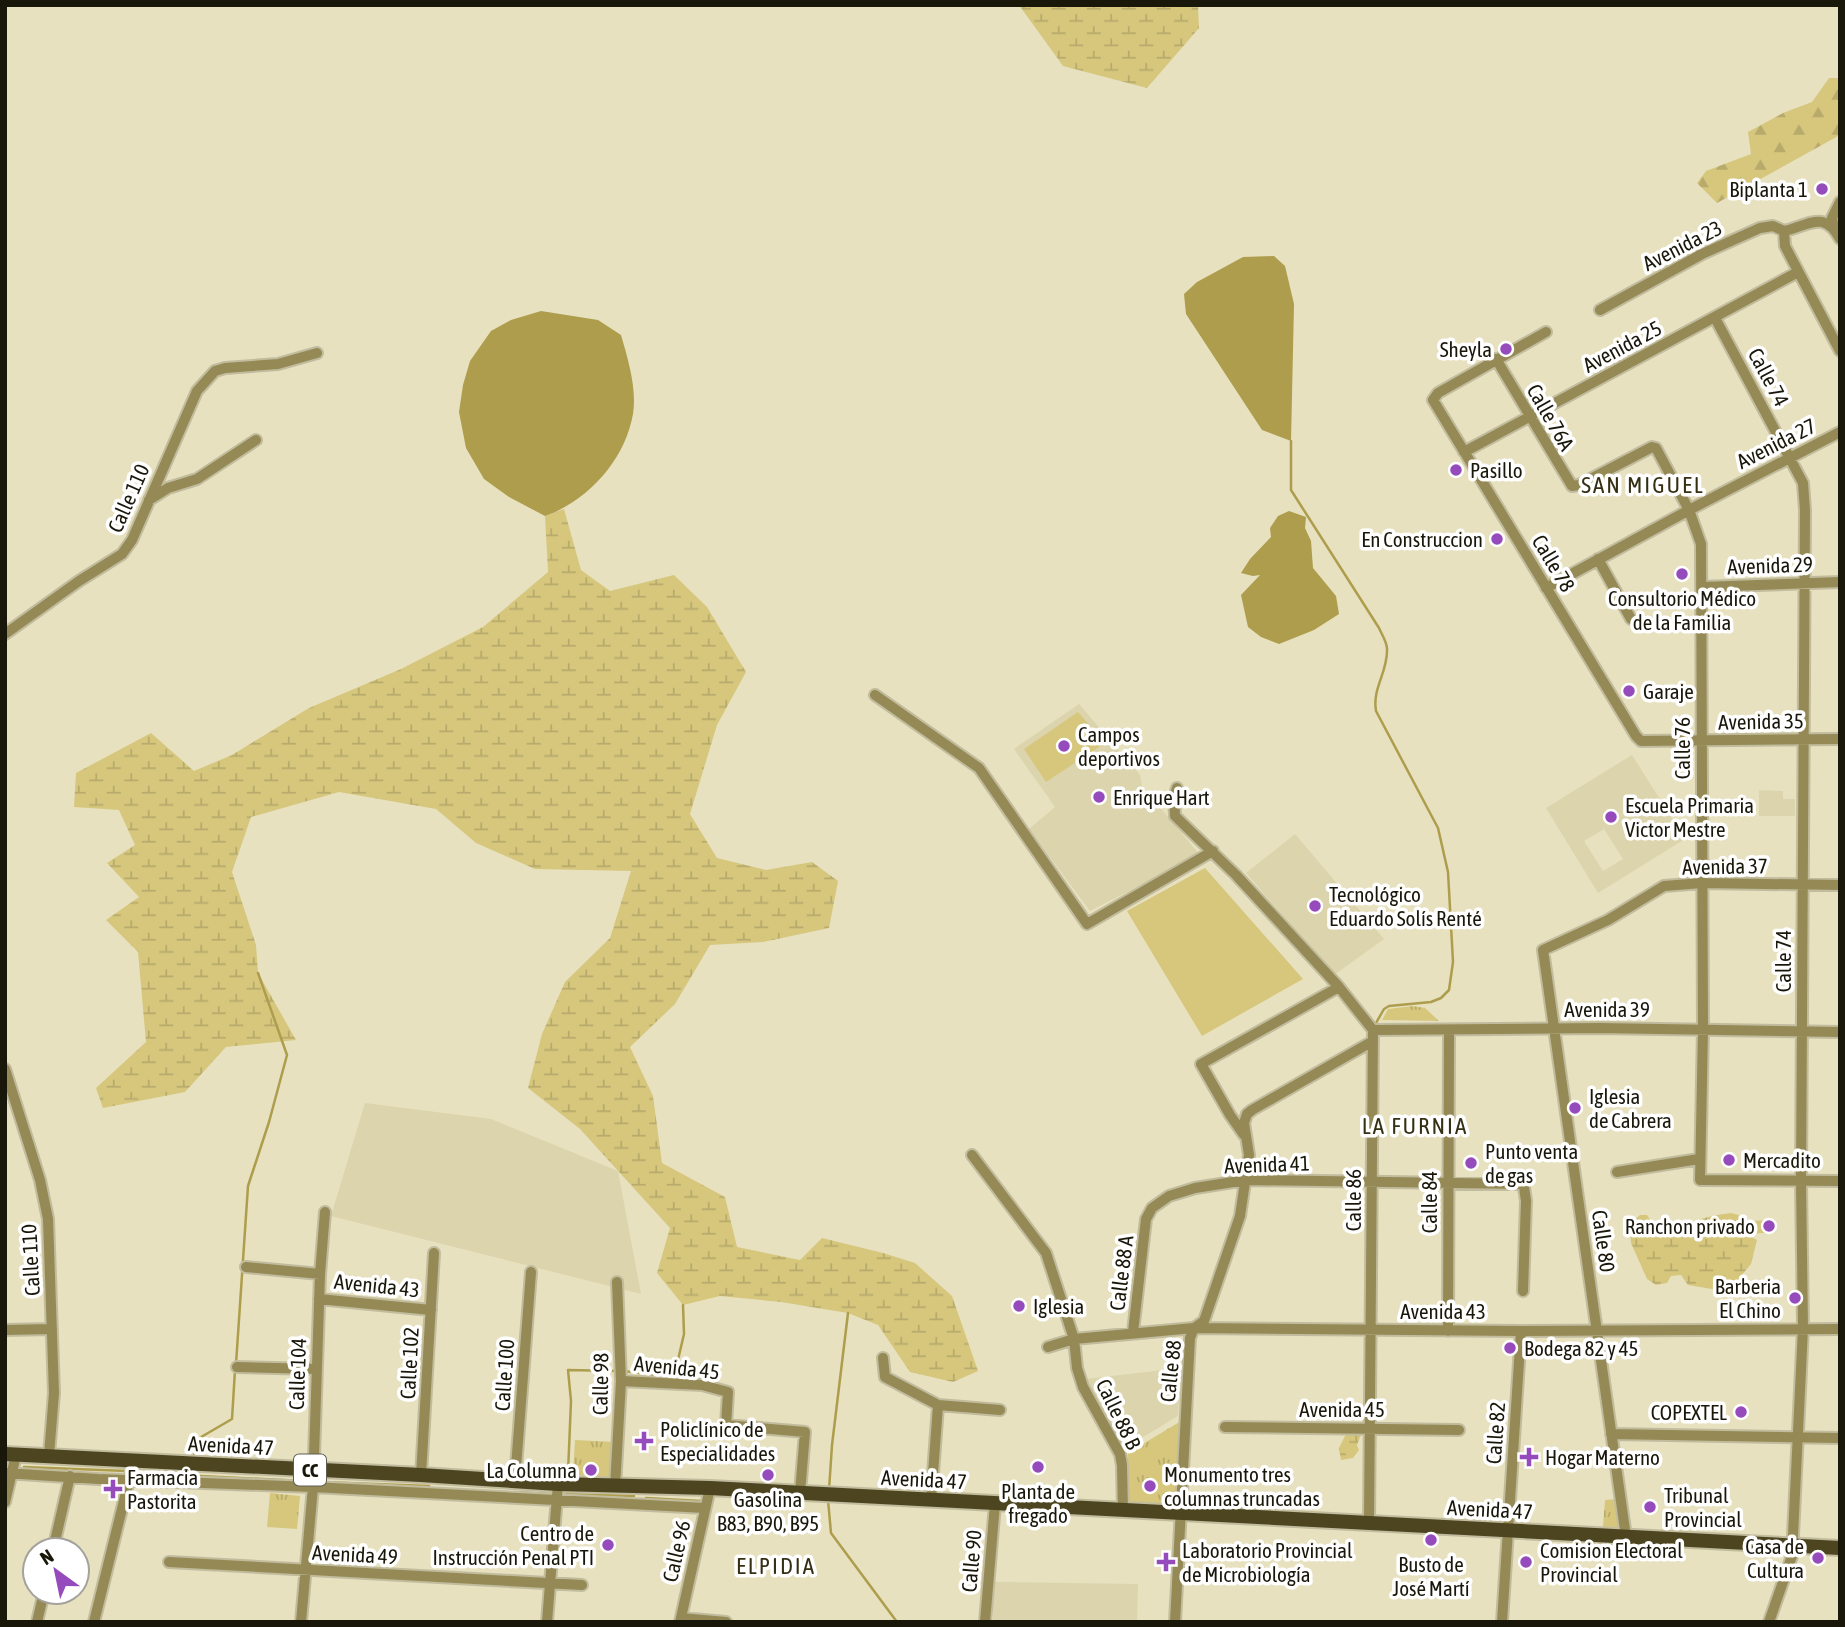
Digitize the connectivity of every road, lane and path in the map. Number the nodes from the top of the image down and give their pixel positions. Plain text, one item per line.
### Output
1 (1840, 202) edge
2 (1784, 231) junction
3 (1837, 233) edge
4 (1798, 272) junction
5 (1600, 310) dead end
6 (1715, 318) junction
7 (1546, 332) dead end
8 (1840, 351) edge
9 (317, 353) dead end
10 (1496, 359) junction
11 (1528, 417) junction
12 (1840, 432) edge
13 (256, 440) dead end
14 (1659, 451) joint
15 (1464, 452) junction
16 (1790, 457) junction
17 (149, 500) junction
18 (1689, 510) junction
19 (1598, 559) junction
20 (1805, 582) junction
21 (1840, 582) edge
22 (1702, 587) junction
23 (1546, 588) junction
24 (1631, 619) dead end
25 (5, 634) edge
26 (875, 695) dead end
27 (1840, 739) edge
28 (1641, 740) joint
29 (1803, 740) junction
30 (1701, 741) junction
31 (1177, 788) dead end
32 (1213, 851) junction
33 (1702, 883) junction
34 (1803, 885) junction
35 (1840, 885) edge
36 (1543, 950) joint
37 (1339, 986) junction
38 (1554, 1028) junction
39 (1703, 1029) junction
40 (1449, 1030) junction
41 (1802, 1032) junction
42 (1840, 1032) edge
43 (1373, 1036) junction
44 (6, 1072) edge
45 (1252, 1110) joint
46 (1244, 1135) junction
47 (972, 1155) dead end
48 (1699, 1159) junction
49 (1617, 1172) dead end
50 (1246, 1180) junction
51 (1801, 1181) junction
52 (1840, 1181) edge
53 (1448, 1182) junction
54 (1372, 1183) junction
55 (325, 1212) dead end
56 (1146, 1219) joint
57 (434, 1253) dead end
58 (246, 1267) dead end
59 (531, 1272) dead end
60 (320, 1274) junction
61 (617, 1282) dead end
62 (1523, 1291) dead end
63 (319, 1299) junction
64 (431, 1310) junction
65 (1194, 1328) junction
66 (1803, 1328) junction
67 (52, 1329) junction
68 (1840, 1329) edge
69 (5, 1330) edge
70 (1371, 1330) junction
71 (1597, 1330) junction
72 (1448, 1331) junction
73 (1521, 1331) junction
74 (1133, 1332) junction
75 (1074, 1339) junction
76 (1048, 1347) dead end
77 (883, 1358) dead end
78 (237, 1367) dead end
79 (316, 1369) junction
80 (621, 1381) junction
81 (938, 1405) junction
82 (1000, 1410) dead end
83 (1225, 1427) dead end
84 (1371, 1428) junction
85 (1459, 1430) dead end
86 (1611, 1434) junction
87 (1798, 1437) junction
88 (1840, 1438) edge
89 (10, 1455) edge
90 (48, 1455) junction
91 (134, 1460) junction
92 (313, 1470) junction
93 (9, 1473) edge
94 (421, 1475) junction
95 (70, 1476) junction
96 (467, 1478) junction
97 (129, 1480) junction
98 (515, 1480) junction
99 (558, 1484) junction
100 (615, 1486) junction
101 (313, 1487) junction
102 (710, 1488) junction
103 (800, 1493) junction
104 (466, 1495) junction
105 (557, 1500) junction
106 (931, 1501) junction
107 (5, 1502) edge
108 (995, 1504) junction
109 (705, 1508) junction
110 (1123, 1511) junction
111 (1180, 1514) junction
112 (1369, 1524) junction
113 (1507, 1531) junction
114 (56, 1536) edge
115 (1626, 1537) junction
116 (1792, 1546) junction
117 (1840, 1548) edge
118 (169, 1562) dead end
119 (305, 1571) junction
120 (550, 1582) junction
121 (582, 1585) dead end
122 (680, 1620) edge
123 (94, 1622) edge
124 (301, 1622) edge
125 (547, 1622) edge
126 (726, 1622) edge
127 (985, 1622) edge
128 (1175, 1622) edge
129 (1502, 1622) edge
130 (1769, 1622) edge

1 - 3 street
2 - 3 street
2 - 4 street
2 - 5 street, Avenida 23
4 - 6 street, Avenida 25
4 - 8 street
6 - 11 street, Avenida 25
6 - 16 street, Calle 74
7 - 10 street
9 - 17 street, Calle 110
10 - 11 street, Calle 76A
10 - 15 street, Calle 78
11 - 14 street, Calle 76A
11 - 15 street, Avenida 25
12 - 16 street, Avenida 27
13 - 17 street
14 - 18 street, Calle 76
15 - 23 street, Calle 78
16 - 18 street, Avenida 27
16 - 20 street, Calle 74
17 - 25 street, Calle 110
18 - 19 street, Avenida 27
18 - 22 street, Calle 76
19 - 23 street, Avenida 27
19 - 24 street
20 - 21 street, Avenida 29
20 - 22 street, Avenida 29
20 - 29 street, Calle 74
22 - 30 street, Calle 76
23 - 28 street, Calle 78
26 - 32 street
27 - 29 street, Avenida 35
28 - 30 street, Avenida 35
29 - 30 street, Avenida 35
29 - 34 street, Calle 74
30 - 33 street, Calle 76
31 - 32 street
32 - 37 street
33 - 34 street, Avenida 37
33 - 36 street, Avenida 37
33 - 39 street, Calle 76
34 - 35 street, Avenida 37
34 - 41 street, Calle 74
36 - 38 street, Calle 80
37 - 43 street
37 - 46 street, Calle 88
38 - 39 street, Avenida 39
38 - 40 street, Avenida 39
38 - 71 street, Calle 80
39 - 41 street, Avenida 39
39 - 48 street, Calle 76
40 - 43 street, Avenida 39
40 - 53 street, Calle 84
41 - 42 street, Avenida 39
41 - 51 street, Calle 74
43 - 45 street, Avenida 39
43 - 54 street, Calle 86
44 - 67 street, Calle 110
45 - 46 street, Calle 88
46 - 50 street, Calle 88
47 - 75 street, Calle 88 B
48 - 49 street
48 - 51 street, Calle 76
50 - 54 street, Avenida 41
50 - 56 street, Avenida 41
50 - 65 street, Calle 88
51 - 52 street
51 - 66 street, Calle 74
53 - 54 street, Avenida 41
53 - 62 street, Avenida 41
53 - 72 street, Calle 84
54 - 70 street, Calle 86
55 - 60 street, Calle 104
56 - 74 street, Calle 88 A
57 - 64 street, Calle 102
58 - 60 street, Avenida 43
59 - 98 street, Calle 100
60 - 63 street, Calle 104
61 - 80 street, Calle 98
63 - 64 street, Avenida 43
63 - 79 street, Calle 104
64 - 94 street, Calle 102
65 - 70 street, Avenida 43
65 - 74 street, Avenida 43
65 - 111 street, Calle 88
66 - 68 street, Avenida 43
66 - 71 street, Avenida 43
66 - 87 street, Calle 74
67 - 69 street
67 - 90 street, Calle 110
70 - 72 street, Avenida 43
70 - 84 street, Calle 86
71 - 73 street, Avenida 43
71 - 86 street, Calle 80
72 - 73 street, Avenida 43
73 - 113 street, Calle 82
74 - 75 street, Avenida 43
75 - 76 street, Avenida 43
75 - 110 street, Calle 88 B
77 - 81 street
78 - 79 street
79 - 92 street, Calle 104
80 - 100 street, Calle 98
80 - 103 street, Avenida 45
81 - 82 street
81 - 106 street
83 - 84 street, Avenida 45
84 - 85 street, Avenida 45
84 - 112 street, Calle 86
86 - 87 street
86 - 115 street, Calle 80
87 - 88 street
87 - 116 street, Calle 74
89 - 90 main road, Avenida 47 / CC
89 - 93 street
90 - 91 main road, Avenida 47 / CC
91 - 92 main road, Avenida 47 / CC
91 - 97 street
92 - 94 main road, Avenida 47 / CC
92 - 101 street, Calle 104
93 - 95 street, Avenida 47
93 - 107 street
94 - 96 main road, Avenida 47 / CC
95 - 97 street, Avenida 47
95 - 114 street
96 - 98 main road, Avenida 47 / CC
96 - 104 street
97 - 101 street, Avenida 47
97 - 123 street
98 - 99 main road, Avenida 47 / CC
99 - 100 main road, Avenida 47 / CC
99 - 105 street
100 - 102 main road, Avenida 47 / CC
101 - 104 street, Avenida 47
101 - 119 street, Calle 104
102 - 103 main road, Avenida 47 / CC
102 - 109 street, Calle 96
103 - 106 main road, Avenida 47 / CC
104 - 105 street, Avenida 47
105 - 109 street, Avenida 47
105 - 120 street
106 - 108 main road, Avenida 47 / CC
108 - 110 main road, Avenida 47 / CC
108 - 127 street, Calle 90
109 - 122 street, Calle 96
110 - 111 main road, Avenida 47 / CC
111 - 112 main road, Avenida 47 / CC
111 - 128 street, Calle 88
112 - 113 main road, Avenida 47 / CC
113 - 115 main road, Avenida 47 / CC
113 - 129 street, Calle 82
115 - 116 main road, Avenida 47 / CC
116 - 117 main road, Avenida 47 / CC
116 - 130 street, Calle 74
118 - 119 street, Avenida 49
119 - 120 street, Avenida 49
119 - 124 street, Calle 104
120 - 121 street, Avenida 49
120 - 125 street
122 - 126 street

